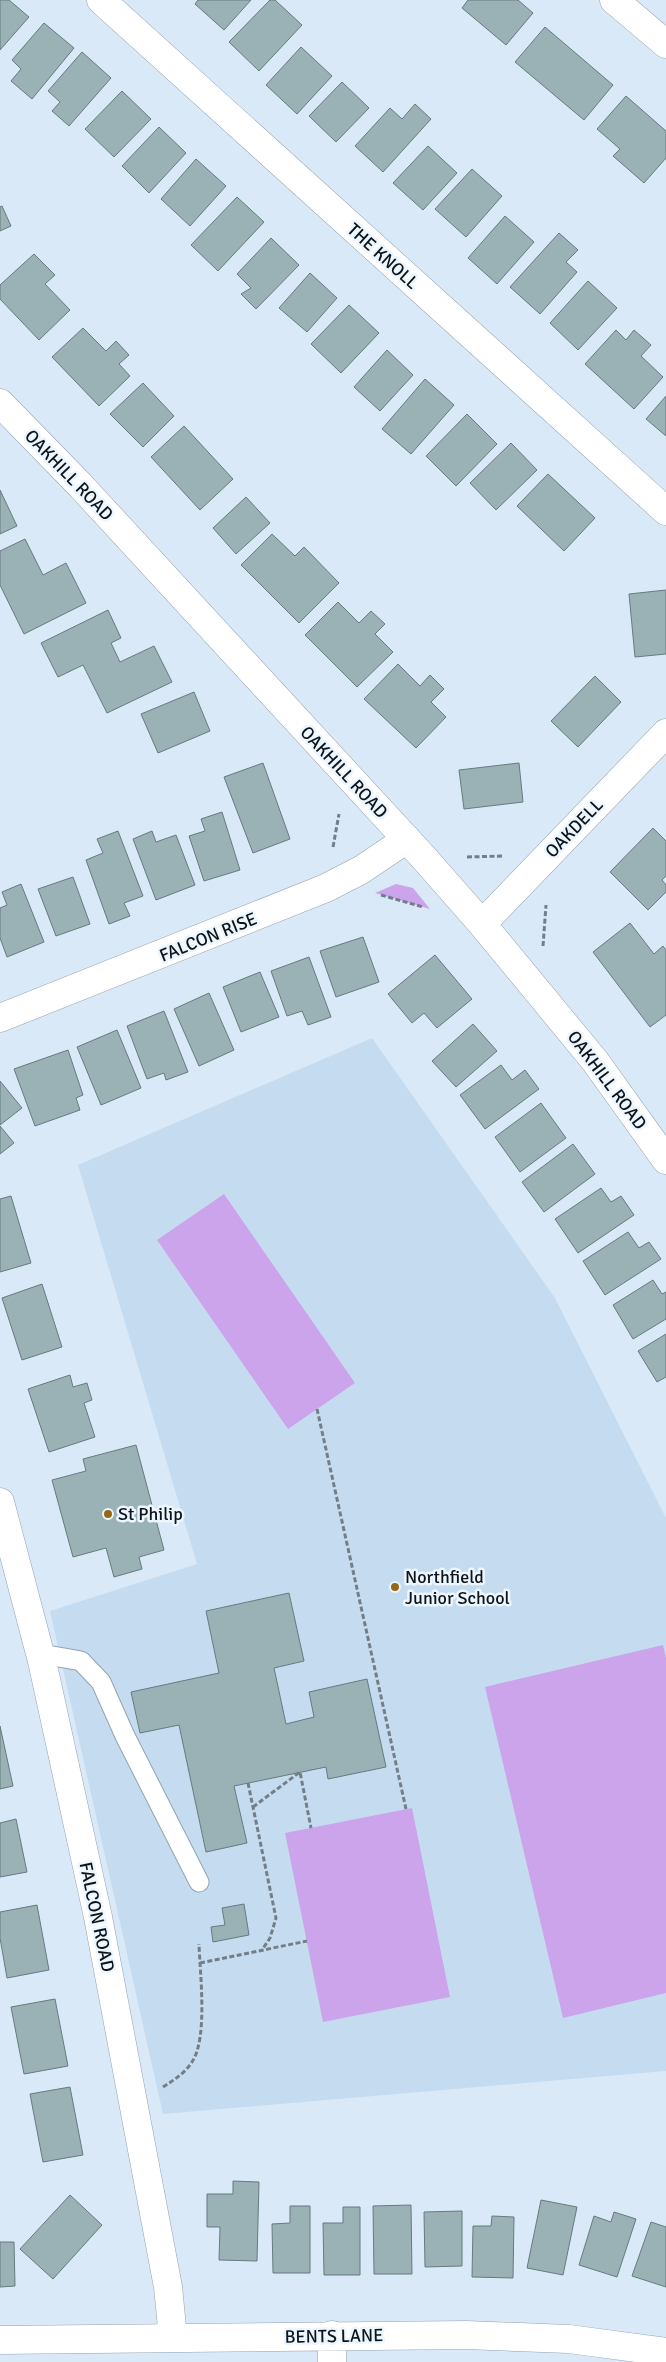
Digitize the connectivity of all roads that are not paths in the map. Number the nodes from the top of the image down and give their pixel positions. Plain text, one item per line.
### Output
1 (101, 0) edge
2 (614, 0) edge
3 (666, 44) edge
4 (0, 403) edge
5 (666, 512) edge
6 (666, 733) edge
7 (407, 839) junction
8 (482, 924) junction
9 (0, 1018) edge
10 (666, 1160) edge
11 (0, 1502) edge
12 (42, 1662) junction
13 (199, 1882) dead end
14 (332, 2335) junction
15 (173, 2337) junction
16 (0, 2340) edge
17 (666, 2352) edge
18 (332, 2362) edge

1 - 5 street, THE KNOLL
2 - 3 street
4 - 7 street, OAKHILL ROAD
6 - 8 street, OAKDELL
7 - 8 street, OAKHILL ROAD
7 - 9 street, FALCON RISE
8 - 10 street, OAKHILL ROAD
11 - 12 street, FALCON ROAD
12 - 13 lane
12 - 15 street, FALCON ROAD
14 - 15 street, BENTS LANE
14 - 17 street, BENTS LANE
14 - 18 street
15 - 16 street, BENTS LANE

